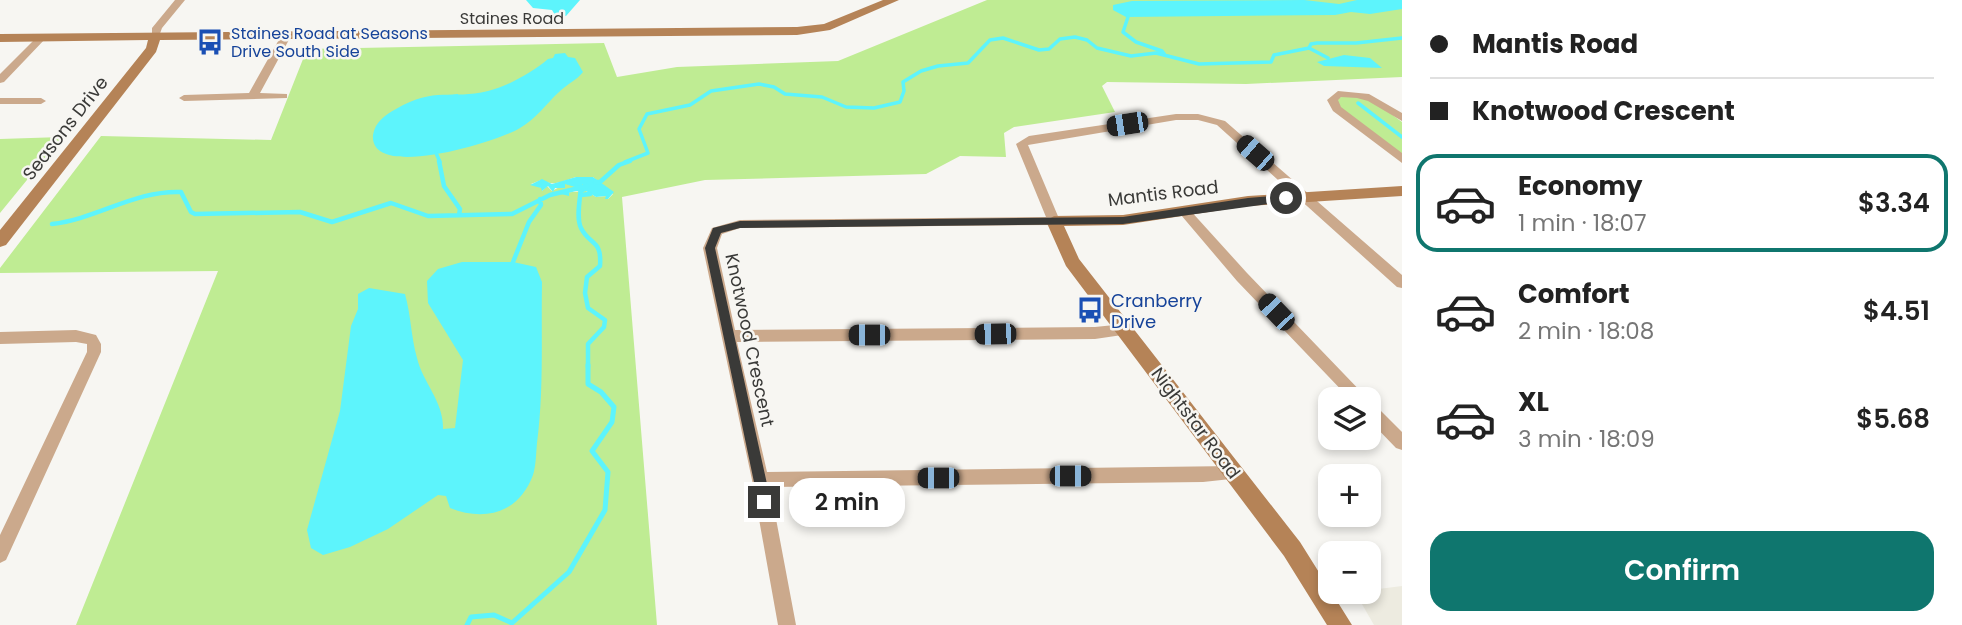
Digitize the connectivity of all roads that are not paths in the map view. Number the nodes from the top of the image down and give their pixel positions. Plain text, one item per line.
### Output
1 (180, 0) edge
2 (893, 0) edge
3 (286, 36) junction
4 (155, 37) junction
5 (0, 38) edge
6 (41, 38) junction
7 (0, 80) edge
8 (253, 96) junction
9 (283, 96) dead end
10 (184, 98) dead end
11 (0, 101) edge
12 (41, 101) dead end
13 (1402, 118) edge
14 (1402, 159) edge
15 (1402, 191) edge
16 (1306, 197) junction
17 (1185, 212) junction
18 (1054, 221) junction
19 (0, 241) edge
20 (1402, 283) edge
21 (1124, 330) junction
22 (729, 336) junction
23 (0, 338) edge
24 (1348, 387) edge
25 (1381, 421) edge
26 (1402, 443) edge
27 (1234, 473) junction
28 (760, 480) junction
29 (0, 554) edge
30 (787, 625) edge
31 (1340, 625) edge

1 - 4 street
2 - 3 street, Staines Road
3 - 4 street, Staines Road
3 - 8 street
4 - 6 street, Staines Road
4 - 19 street, Seasons Drive
5 - 6 street, Staines Road
6 - 7 street
8 - 9 street
8 - 10 street
11 - 12 street
13 - 14 street
15 - 16 street, Mantis Road
16 - 17 street, Mantis Road
16 - 18 street
16 - 20 street
17 - 18 street, Mantis Road
17 - 24 street
18 - 21 street, Nightstar Road
18 - 22 street, Knotwood Crescent
21 - 22 street
21 - 27 street, Nightstar Road
22 - 28 street, Knotwood Crescent
23 - 29 street
25 - 26 street
27 - 28 street
27 - 31 street, Nightstar Road
28 - 30 street, Knotwood Crescent

